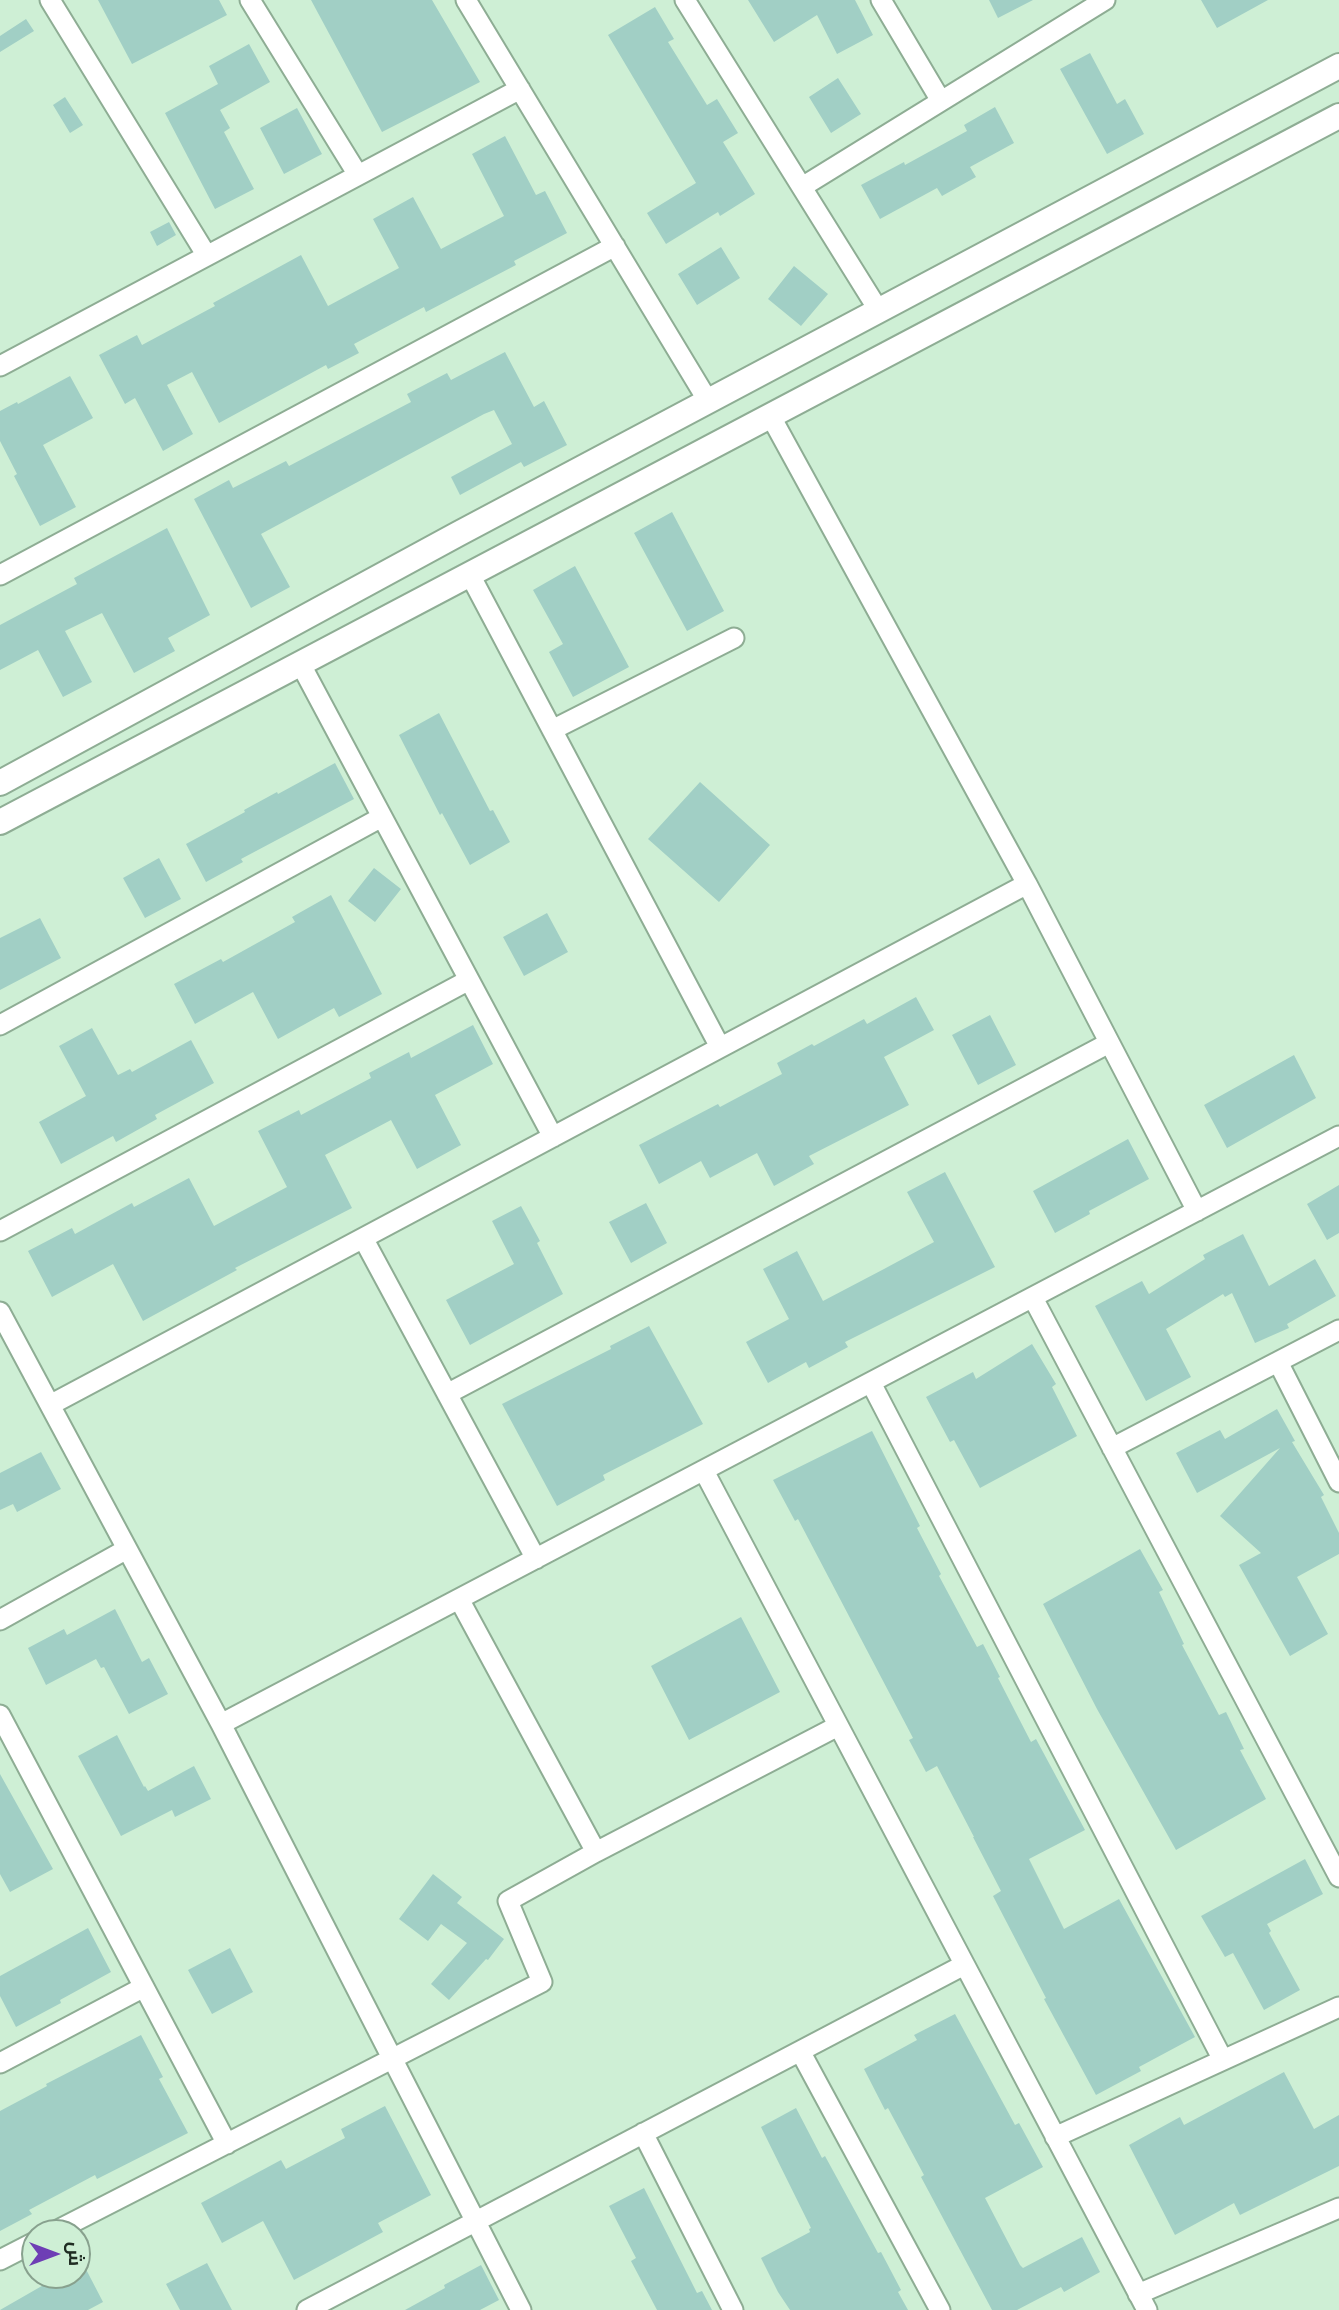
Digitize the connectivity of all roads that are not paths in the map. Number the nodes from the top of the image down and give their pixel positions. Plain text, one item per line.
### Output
1 (50, 0) edge
2 (250, 0) edge
3 (466, 0) edge
4 (685, 0) edge
5 (881, 0) edge
6 (1105, 0) edge
7 (1339, 66) edge
8 (520, 89) junction
9 (941, 101) junction
10 (1339, 116) edge
11 (358, 175) junction
12 (802, 187) junction
13 (615, 246) junction
14 (206, 256) junction
15 (878, 311) junction
16 (0, 366) edge
17 (708, 401) junction
18 (770, 415) junction
19 (470, 573) junction
20 (0, 575) edge
21 (734, 638) dead end
22 (300, 663) junction
23 (552, 730) junction
24 (0, 783) edge
25 (382, 817) junction
26 (0, 822) edge
27 (1027, 884) junction
28 (469, 980) junction
29 (0, 1025) edge
30 (1109, 1043) junction
31 (720, 1047) junction
32 (1339, 1136) edge
33 (553, 1137) junction
34 (1197, 1211) junction
35 (0, 1231) edge
36 (363, 1238) junction
37 (1033, 1298) junction
38 (0, 1312) edge
39 (1339, 1330) edge
40 (1278, 1362) junction
41 (871, 1383) junction
42 (447, 1394) junction
43 (50, 1405) junction
44 (1112, 1448) junction
45 (704, 1471) junction
46 (1339, 1482) edge
47 (127, 1549) junction
48 (536, 1559) junction
49 (459, 1600) junction
50 (0, 1620) edge
51 (0, 1715) edge
52 (221, 1724) junction
53 (838, 1726) junction
54 (596, 1852) junction
55 (1339, 1877) edge
56 (964, 1965) junction
57 (144, 1987) junction
58 (1339, 2007) edge
59 (800, 2051) junction
60 (392, 2059) junction
61 (1223, 2060) junction
62 (0, 2063) edge
63 (643, 2133) junction
64 (1055, 2137) junction
65 (227, 2144) junction
66 (1339, 2208) edge
67 (80, 2219) edge
68 (475, 2222) junction
69 (21, 2249) edge
70 (0, 2260) edge
71 (1143, 2302) edge
72 (332, 2304) edge
73 (307, 2310) edge
74 (521, 2310) edge
75 (733, 2310) edge
76 (940, 2310) edge

1 - 14 street
2 - 11 street
3 - 8 street
4 - 12 street
5 - 9 street
6 - 9 street
7 - 15 street
8 - 11 street
8 - 13 street
9 - 12 street
10 - 18 street
11 - 14 street
12 - 15 street
13 - 17 street
13 - 20 street
14 - 16 street
15 - 17 street
17 - 24 street
18 - 19 street
18 - 27 street
19 - 22 street
19 - 23 street
21 - 23 street
22 - 25 street
22 - 26 street
23 - 31 street
25 - 28 street
25 - 29 street
27 - 30 street
27 - 31 street
28 - 33 street
28 - 35 street
30 - 34 street
30 - 42 street
31 - 33 street
32 - 34 street
33 - 36 street
34 - 37 street
36 - 42 street
36 - 43 street
37 - 41 street
37 - 44 street
38 - 43 street
39 - 40 street
40 - 44 street
40 - 46 street
41 - 45 street
41 - 61 street
42 - 48 street
43 - 47 street
44 - 55 street
45 - 48 street
45 - 53 street
47 - 50 street
47 - 52 street
48 - 49 street
49 - 52 street
49 - 54 street
51 - 57 street
52 - 60 street
53 - 54 street
53 - 56 street
54 - 60 street
56 - 59 street
56 - 64 street
57 - 62 street
57 - 65 street
58 - 61 street
59 - 63 street
59 - 76 street
60 - 65 street
60 - 68 street
61 - 64 street
63 - 68 street
63 - 75 street
64 - 71 street
65 - 67 street
66 - 71 street
68 - 72 street
68 - 74 street
69 - 70 street
72 - 73 street

